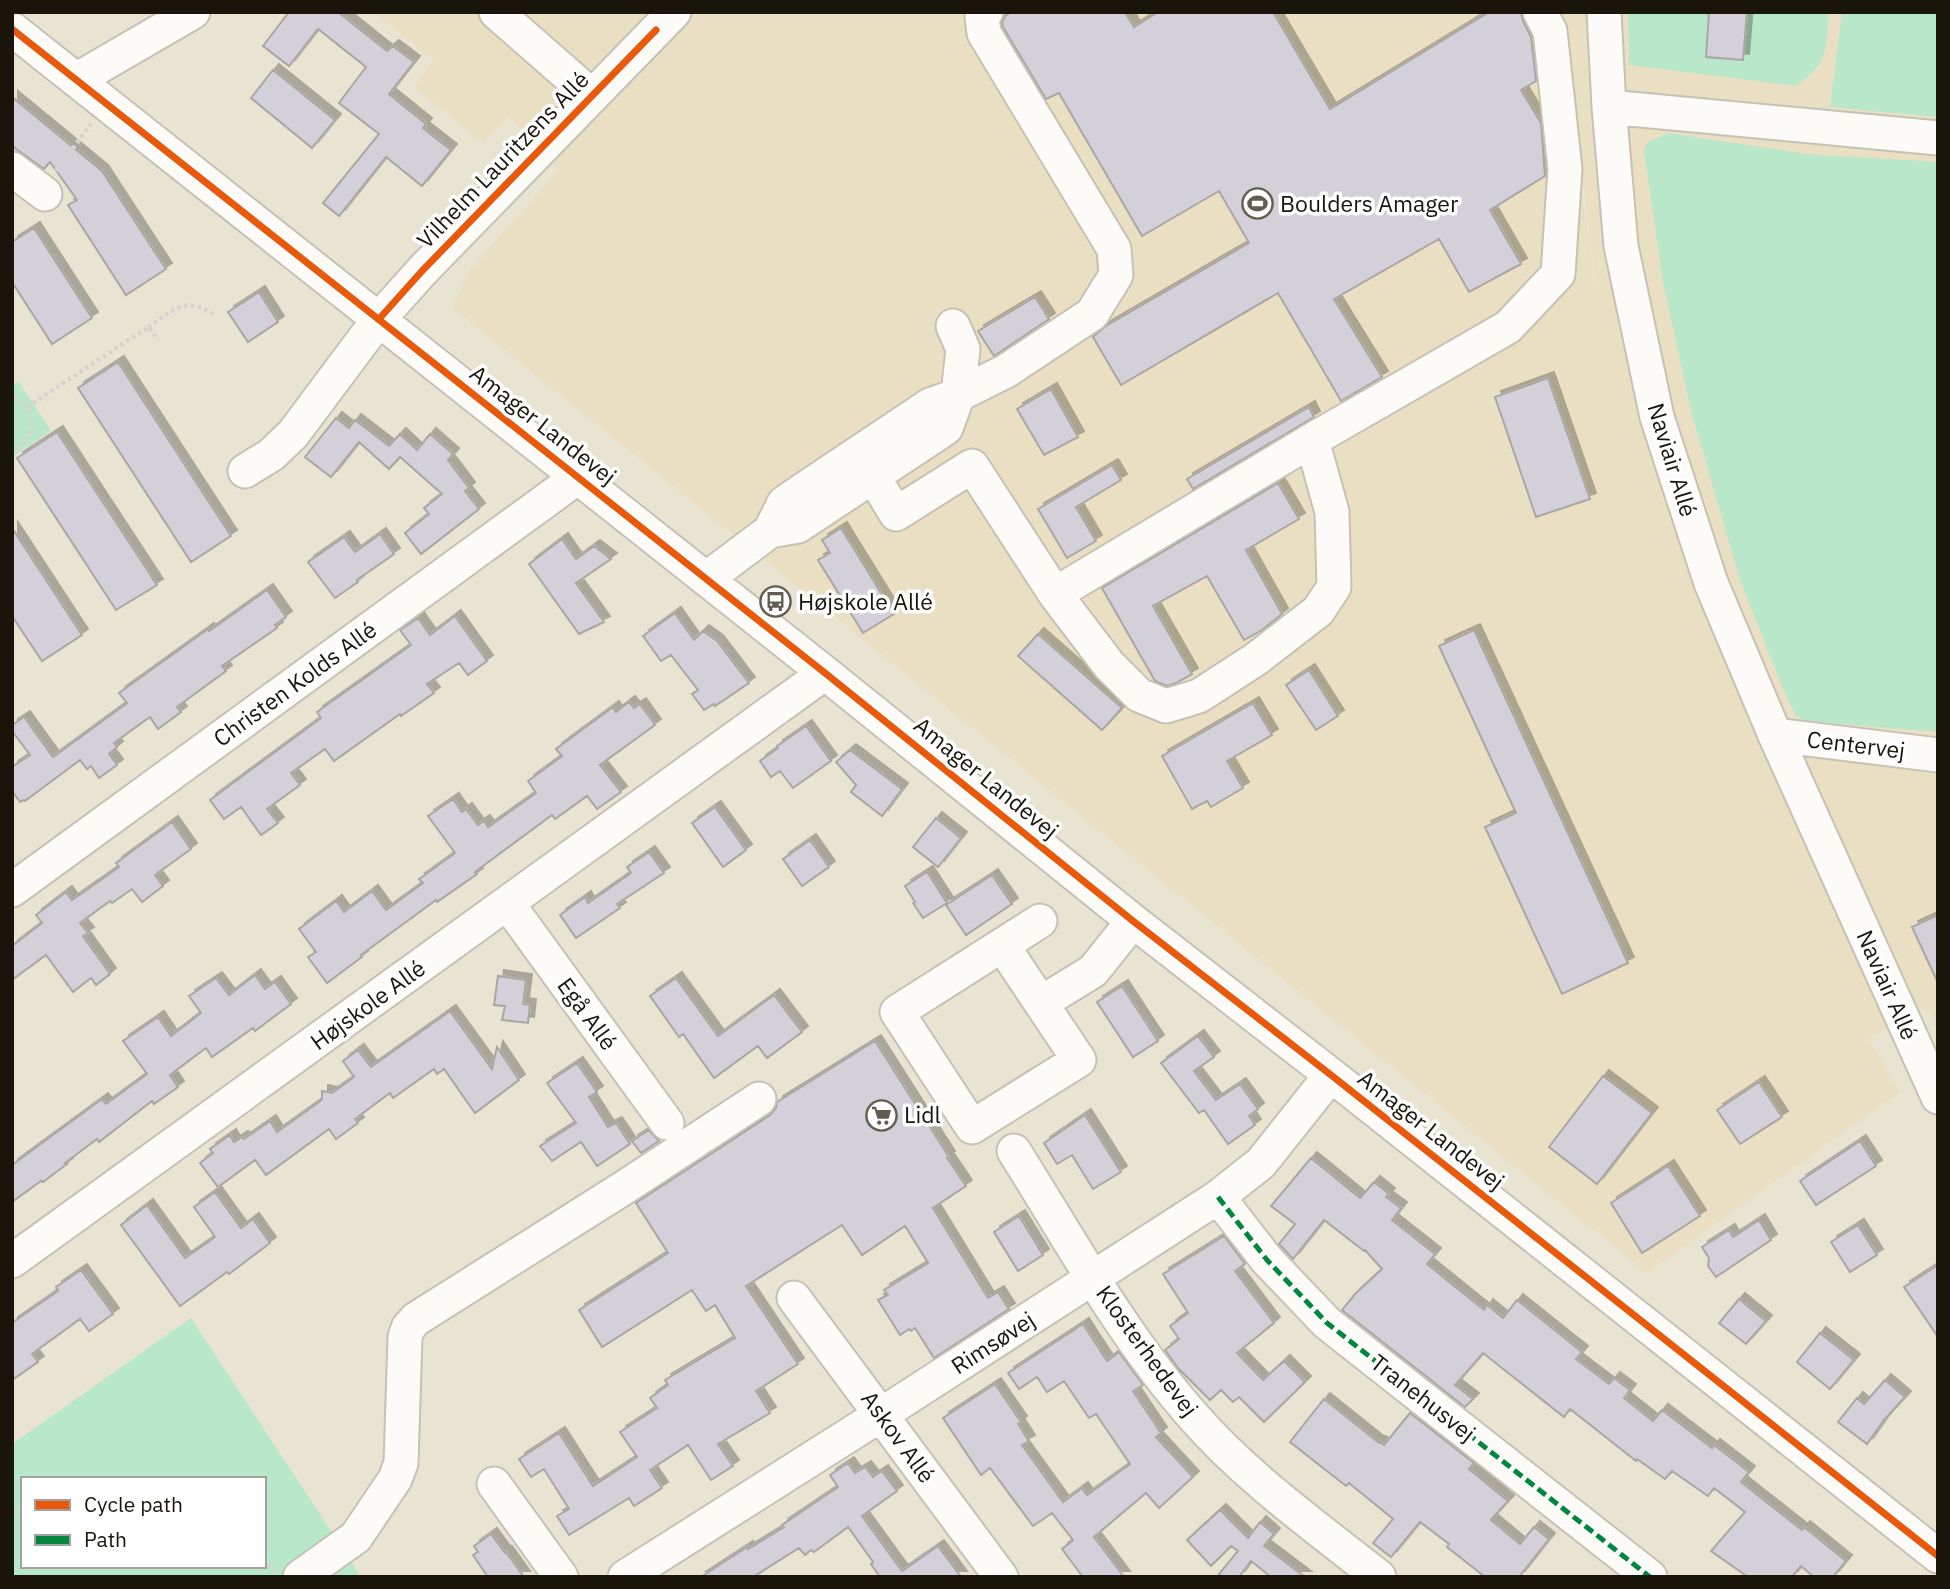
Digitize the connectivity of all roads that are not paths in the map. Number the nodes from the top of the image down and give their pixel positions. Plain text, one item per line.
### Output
1 (193, 12) edge
2 (496, 12) edge
3 (986, 12) edge
4 (1540, 12) edge
5 (1604, 12) edge
6 (665, 21) edge
7 (12, 29) edge
8 (76, 80) junction
9 (592, 96) junction
10 (1609, 107) junction
11 (1938, 138) edge
12 (12, 169) edge
13 (43, 193) road end
14 (379, 319) junction
15 (953, 326) dead end
16 (958, 395) junction
17 (1312, 440) junction
18 (245, 471) dead end
19 (873, 476) junction
20 (578, 477) junction
21 (770, 531) junction
22 (706, 579) junction
23 (1055, 594) junction
24 (825, 673) junction
25 (1775, 735) junction
26 (1938, 755) edge
27 (12, 890) edge
28 (508, 904) junction
29 (1040, 921) dead end
30 (1133, 921) junction
31 (1002, 945) junction
32 (1041, 1003) junction
33 (1331, 1075) junction
34 (1938, 1097) edge
35 (759, 1099) dead end
36 (667, 1123) dead end
37 (1014, 1151) dead end
38 (1218, 1197) junction
39 (12, 1261) edge
40 (1094, 1278) junction
41 (794, 1298) dead end
42 (882, 1414) junction
43 (494, 1484) dead end
44 (1938, 1556) edge
45 (300, 1577) edge
46 (561, 1577) edge
47 (625, 1577) edge
48 (1001, 1577) edge
49 (1379, 1577) edge
50 (1650, 1577) edge

1 - 8 street
2 - 9 street, Vilhelm Lauritzens Allé
3 - 16 street
4 - 17 street
5 - 10 street, Naviair Allé
6 - 9 street, Vilhelm Lauritzens Allé
7 - 8 street, Amager Landevej
8 - 14 street, Amager Landevej
9 - 14 street, Vilhelm Lauritzens Allé
10 - 11 street
10 - 25 street, Naviair Allé
12 - 13 street
14 - 18 street, Vilhelm Lauritzens Allé
14 - 20 street, Amager Landevej
15 - 16 street
16 - 19 street
16 - 21 street
17 - 23 street
17 - 23 street
19 - 21 street
19 - 23 street
20 - 22 street, Amager Landevej
20 - 27 street, Christen Kolds Allé
21 - 22 street
22 - 24 street, Amager Landevej
24 - 28 street, Højskole Allé
24 - 30 street, Amager Landevej
25 - 26 street, Centervej
25 - 34 street, Naviair Allé
28 - 36 street, Egå Allé
28 - 39 street, Højskole Allé
29 - 31 street
30 - 32 street
30 - 33 street, Amager Landevej
31 - 32 street
31 - 32 street
33 - 38 street, Rimsøvej
33 - 44 street, Amager Landevej
35 - 45 street
37 - 40 street, Klosterhedevej
38 - 40 street, Rimsøvej
38 - 50 street, Tranehusvej
40 - 42 street, Rimsøvej
40 - 49 street, Klosterhedevej
41 - 42 street, Askov Allé
42 - 47 street, Rimsøvej
42 - 48 street, Askov Allé
43 - 46 street

